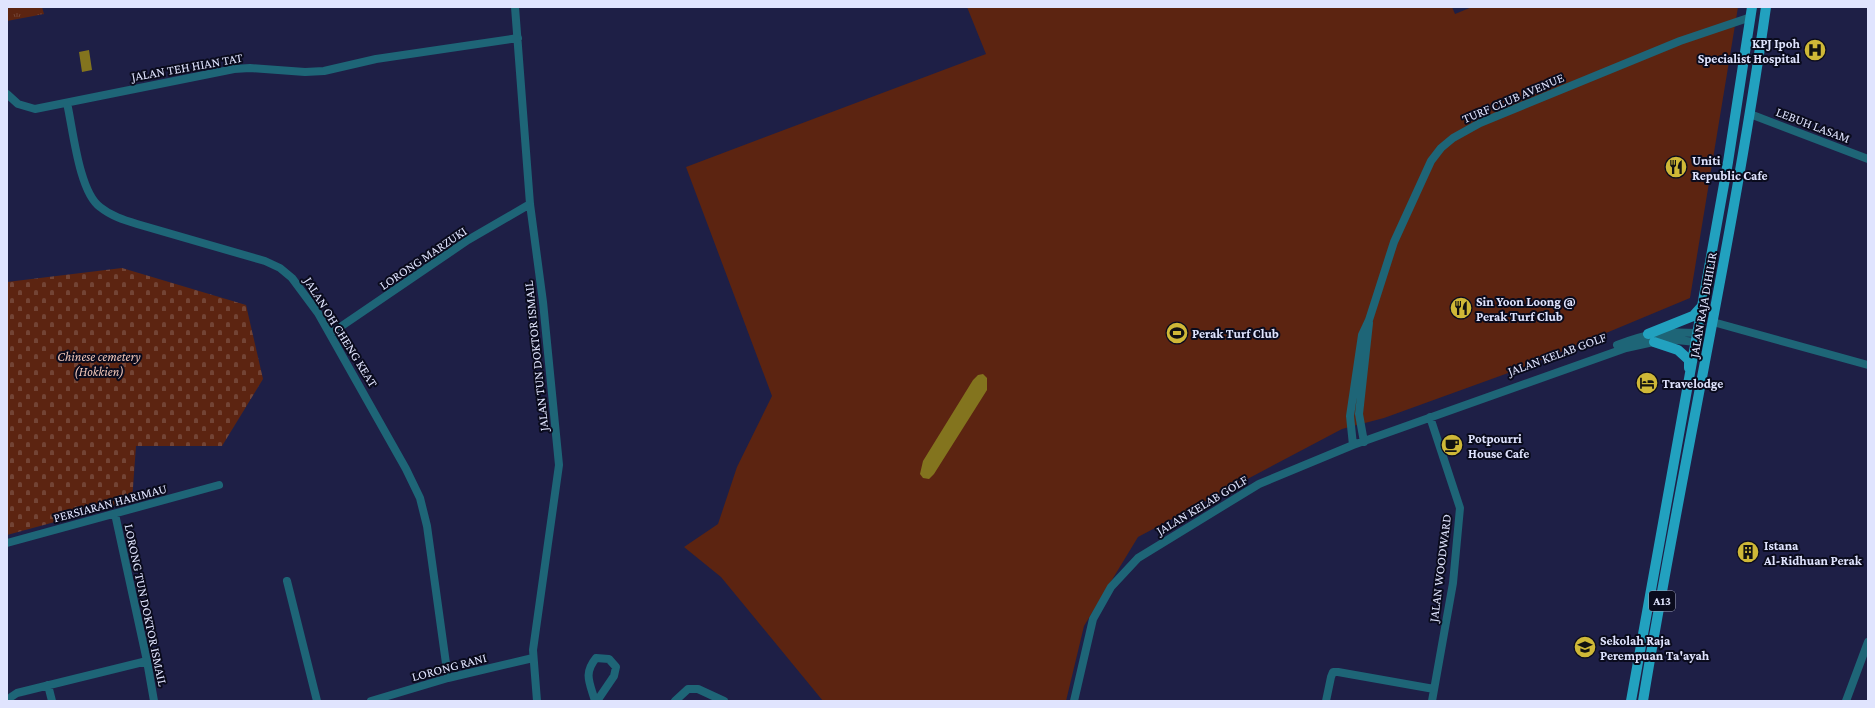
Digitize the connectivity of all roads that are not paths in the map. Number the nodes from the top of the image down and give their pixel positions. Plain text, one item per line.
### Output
1 (515, 7) edge
2 (1766, 7) edge
3 (1752, 12) edge
4 (518, 38) junction
5 (7, 94) edge
6 (67, 103) junction
7 (1750, 114) junction
8 (1868, 160) edge
9 (530, 204) junction
10 (1723, 272) junction
11 (1702, 305) junction
12 (1369, 320) junction
13 (1713, 322) junction
14 (330, 334) junction
15 (1698, 337) junction
16 (1651, 338) junction
17 (1868, 365) edge
18 (1689, 376) junction
19 (1701, 389) junction
20 (1430, 417) junction
21 (1364, 442) junction
22 (1354, 445) junction
23 (218, 485) dead end
24 (115, 514) junction
25 (7, 542) edge
26 (287, 581) dead end
27 (1868, 642) edge
28 (533, 658) junction
29 (147, 661) junction
30 (448, 678) junction
31 (48, 685) junction
32 (1434, 689) junction
33 (375, 700) edge
34 (1646, 700) edge
35 (11, 701) edge
36 (52, 701) edge
37 (154, 701) edge
38 (317, 701) edge
39 (537, 701) edge
40 (596, 701) edge
41 (675, 701) edge
42 (724, 701) edge
43 (1074, 701) edge
44 (1326, 701) edge
45 (1432, 701) edge
46 (1631, 701) edge
47 (1846, 701) edge

1 - 4 street, JALAN TUN DOKTOR ISMAIL
2 - 7 main road, JALAN RAJA DIHILIR / A13
3 - 11 main road, JALAN RAJA DIHILIR / A13
3 - 12 street, TURF CLUB AVENUE
4 - 6 street, JALAN TEH HIAN TAT
4 - 9 street, JALAN TUN DOKTOR ISMAIL
5 - 6 street, JALAN TEH HIAN TAT
6 - 14 street, JALAN OH CHENG KEAT
7 - 8 street, LEBUH LASAM
7 - 10 main road, JALAN RAJA DIHILIR / A13
9 - 14 street, LORONG MARZUKI
9 - 28 street, JALAN TUN DOKTOR ISMAIL
10 - 13 main road, JALAN RAJA DIHILIR / A13
10 - 15 main road
11 - 15 main road, JALAN RAJA DIHILIR / A13
11 - 16 main road
12 - 21 street, TURF CLUB AVENUE
12 - 22 street, TURF CLUB AVENUE
13 - 17 street
13 - 19 main road, JALAN RAJA DIHILIR / A13
14 - 30 street, JALAN OH CHENG KEAT
15 - 16 street
15 - 18 main road, JALAN RAJA DIHILIR / A13
15 - 19 main road
16 - 18 main road
16 - 20 street, JALAN KELAB GOLF
16 - 20 street, JALAN KELAB GOLF
18 - 46 main road, JALAN RAJA DIHILIR / A13
19 - 34 main road, JALAN RAJA DIHILIR / A13
20 - 21 street, JALAN KELAB GOLF
20 - 32 street, JALAN WOODWARD
21 - 22 street, JALAN KELAB GOLF
22 - 43 street, JALAN KELAB GOLF
23 - 24 street, PERSIARAN HARIMAU
24 - 25 street, PERSIARAN HARIMAU
24 - 29 street, LORONG TUN DOKTOR ISMAIL
26 - 38 street
27 - 47 street
28 - 30 street, LORONG RANI
28 - 39 street, JALAN TUN DOKTOR ISMAIL
29 - 31 street
29 - 37 street, LORONG TUN DOKTOR ISMAIL
30 - 33 street, LORONG RANI
31 - 35 street
31 - 36 street
32 - 44 street
32 - 45 street, JALAN WOODWARD
40 - 40 street
41 - 42 street

